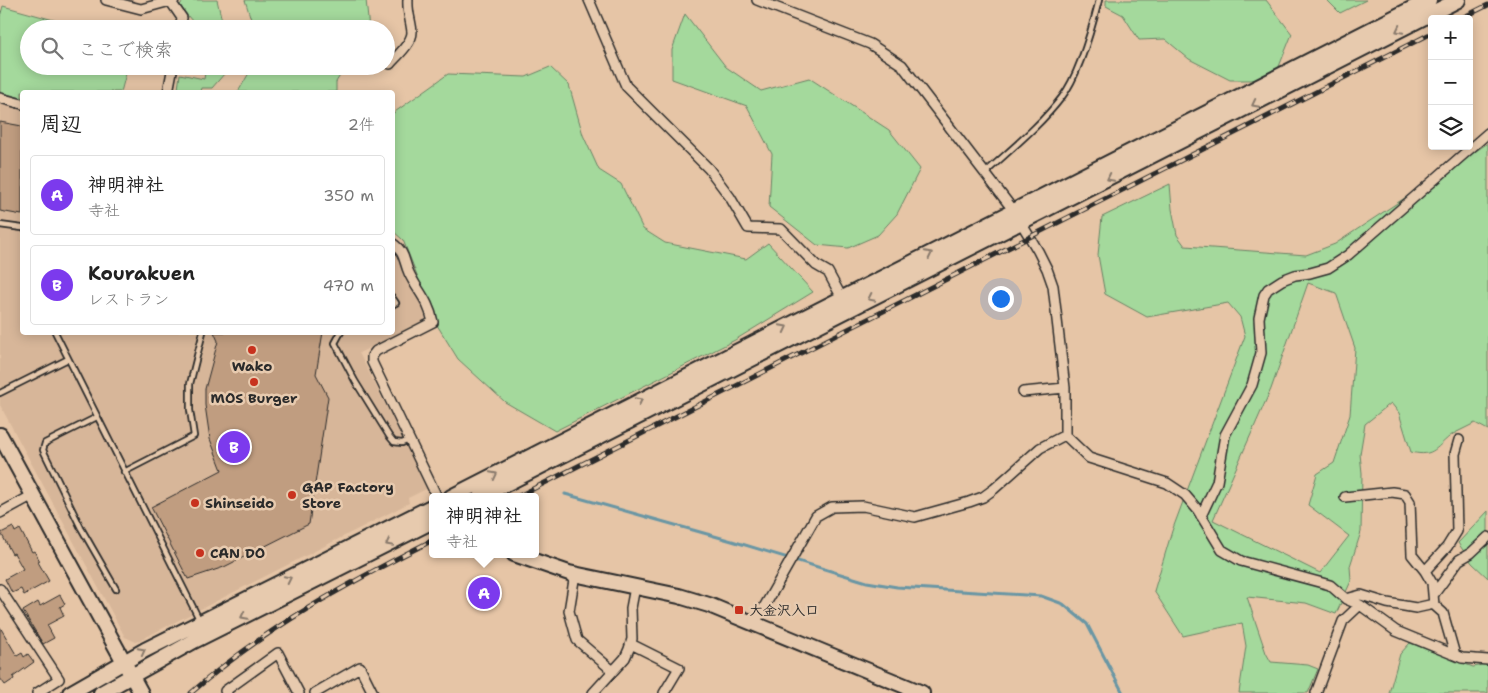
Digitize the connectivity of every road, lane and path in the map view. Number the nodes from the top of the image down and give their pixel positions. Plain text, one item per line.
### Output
1 (110, 0) edge
2 (408, 0) edge
3 (589, 0) edge
4 (757, 0) edge
5 (1099, 0) edge
6 (1429, 0) edge
7 (1458, 0) edge
8 (172, 1) edge
9 (182, 20) edge
10 (395, 58) edge
11 (171, 75) edge
12 (168, 90) edge
13 (0, 98) edge
14 (20, 103) edge
15 (1488, 133) edge
16 (984, 173) junction
17 (1014, 211) junction
18 (1022, 223) junction
19 (0, 225) edge
20 (20, 228) edge
21 (395, 245) edge
22 (842, 298) junction
23 (56, 335) edge
24 (202, 335) edge
25 (339, 335) edge
26 (68, 359) junction
27 (1065, 388) junction
28 (1022, 392) dead end
29 (0, 393) edge
30 (97, 417) junction
31 (0, 435) edge
32 (1065, 435) junction
33 (410, 440) junction
34 (1459, 440) dead end
35 (124, 472) junction
36 (435, 493) edge
37 (458, 493) edge
38 (488, 493) edge
39 (33, 495) junction
40 (1345, 497) dead end
41 (429, 508) edge
42 (0, 513) edge
43 (1201, 516) junction
44 (429, 523) edge
45 (1488, 538) edge
46 (526, 558) edge
47 (1425, 571) junction
48 (575, 574) junction
49 (635, 587) junction
50 (0, 588) edge
51 (116, 589) dead end
52 (1434, 594) junction
53 (1346, 599) junction
54 (1434, 604) junction
55 (1360, 605) junction
56 (200, 622) junction
57 (755, 623) junction
58 (630, 644) junction
59 (1455, 655) junction
60 (1488, 660) edge
61 (123, 662) junction
62 (613, 671) junction
63 (131, 675) junction
64 (37, 693) edge
65 (70, 693) edge
66 (101, 693) edge
67 (141, 693) edge
68 (227, 693) edge
69 (299, 693) edge
70 (315, 693) edge
71 (373, 693) edge
72 (593, 693) edge
73 (664, 693) edge
74 (922, 693) edge
75 (1316, 693) edge

1 - 8 street
2 - 10 street
3 - 22 street
4 - 16 street
5 - 16 lane
6 - 17 street
7 -> 18 street
8 - 9 street
11 - 12 street
13 - 14 street
15 - 43 street
16 - 17 street
17 - 18 street
22 -> 17 street
18 - 27 street
18 -> 38 street
19 - 20 lane
21 - 33 street
37 -> 22 street
23 - 26 lane
24 - 35 lane
25 - 33 lane
26 - 29 lane
26 - 30 lane
27 - 28 street
27 - 32 street
30 - 35 lane
30 - 51 lane
31 - 39 street
32 - 43 street
32 - 57 street
33 - 36 street
34 - 47 street
35 - 56 lane
39 - 42 street
39 - 61 street
40 - 47 street
56 -> 41 street
43 - 53 street
44 -> 63 street
45 - 52 street
46 - 48 street
47 - 52 street
48 - 49 street
48 - 62 street
49 - 57 street
49 - 58 street
50 - 64 street
52 - 54 street
53 - 54 street
53 - 55 street
54 - 59 street
55 - 59 street
55 - 75 street
61 -> 56 street
57 - 74 street
58 - 62 street
58 - 73 street
59 - 60 street
61 - 63 street
61 - 65 street
62 - 72 street
63 - 66 street
63 - 67 street
68 - 69 street
70 - 71 street

